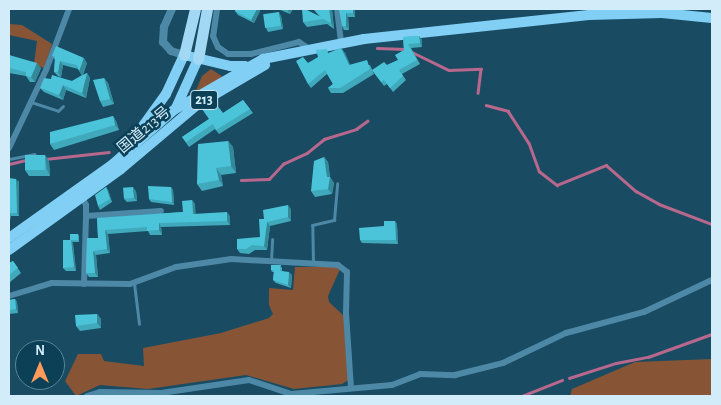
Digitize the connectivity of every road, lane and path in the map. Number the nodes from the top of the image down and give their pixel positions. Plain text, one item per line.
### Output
1 (69, 9) edge
2 (172, 9) edge
3 (195, 9) edge
4 (207, 9) edge
5 (216, 9) edge
6 (337, 9) edge
7 (712, 18) edge
8 (341, 43) junction
9 (308, 48) junction
10 (184, 55) junction
11 (198, 58) junction
12 (270, 63) junction
13 (248, 65) junction
14 (233, 74) junction
15 (31, 102) junction
16 (63, 106) dead end
17 (174, 110) junction
18 (9, 148) edge
19 (145, 148) junction
20 (34, 154) edge
21 (9, 159) edge
22 (337, 183) dead end
23 (85, 184) junction
24 (82, 197) junction
25 (161, 211) dead end
26 (86, 216) junction
27 (9, 238) edge
28 (272, 239) dead end
29 (9, 250) edge
30 (271, 262) junction
31 (313, 265) junction
32 (712, 280) edge
33 (134, 283) junction
34 (84, 284) junction
35 (9, 296) edge
36 (139, 324) dead end
37 (351, 388) junction
38 (88, 396) edge

1 - 15 street
2 - 10 street
3 - 10 highway, 213
4 - 11 highway, 213
5 - 9 street
6 - 8 street
7 - 8 highway, 国道213号 / 213
8 - 9 highway, 国道213号 / 213
9 - 12 highway, 国道213号 / 213
9 - 13 highway, 国道213号 / 213
10 - 11 highway
10 - 23 highway, 213
11 - 13 highway
11 - 14 highway
11 - 17 highway, 213
12 - 14 highway
12 - 19 highway, 国道213号 / 213
13 - 14 highway, 国道213号 / 213
14 - 17 highway, 国道213号 / 213
15 - 16 lane
15 - 18 street
17 - 19 highway, 213
17 - 23 highway, 国道213号 / 213
19 - 24 highway, 国道213号 / 213
20 - 21 lane
22 - 31 lane
23 - 27 highway, 国道213号 / 213
24 - 26 street
24 - 29 highway, 国道213号 / 213
25 - 26 street
26 - 34 street
28 - 30 lane
30 - 31 street
30 - 33 street
31 - 37 street
32 - 37 street
33 - 34 street
33 - 36 lane
34 - 35 street
37 - 38 street

